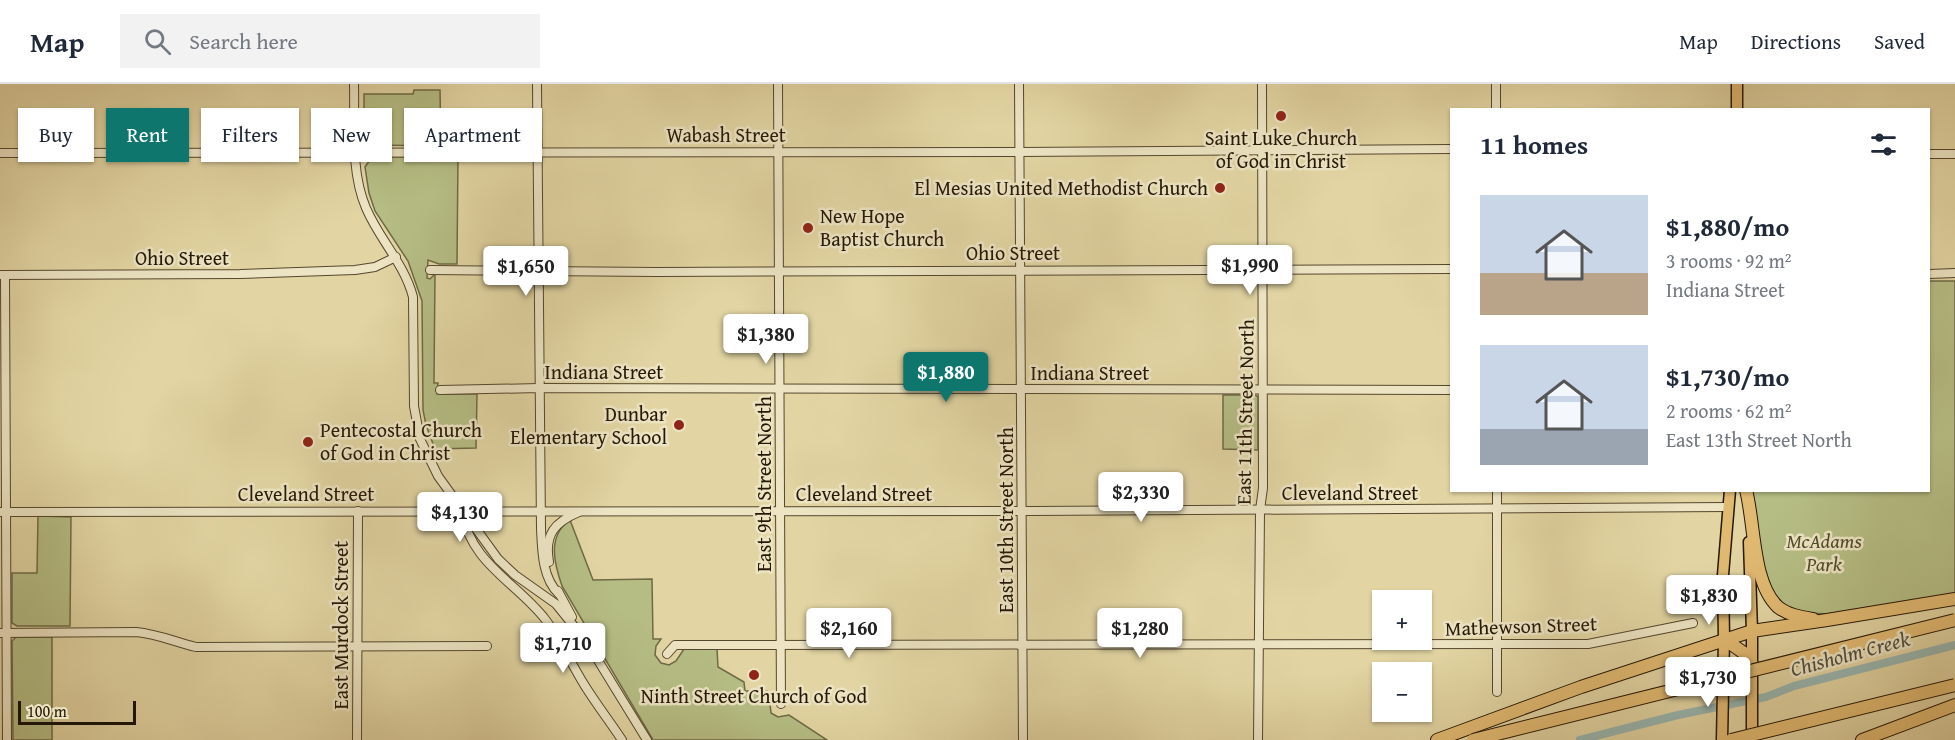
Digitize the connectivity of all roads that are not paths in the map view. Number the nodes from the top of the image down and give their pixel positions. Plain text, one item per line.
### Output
1 (354, 84) edge
2 (537, 84) edge
3 (778, 84) edge
4 (1019, 84) edge
5 (1262, 84) edge
6 (1496, 84) edge
7 (1737, 84) edge
8 (355, 108) edge
9 (537, 108) edge
10 (1496, 108) edge
11 (1737, 108) edge
12 (1262, 150) junction
13 (1450, 150) edge
14 (778, 151) junction
15 (542, 152) edge
16 (1020, 152) junction
17 (0, 153) edge
18 (311, 153) edge
19 (1930, 154) edge
20 (1955, 154) edge
21 (357, 162) edge
22 (538, 162) edge
23 (396, 257) junction
24 (1021, 269) junction
25 (1450, 269) edge
26 (430, 270) dead end
27 (1263, 270) junction
28 (539, 271) junction
29 (778, 271) junction
30 (1955, 273) edge
31 (1930, 274) edge
32 (2, 275) edge
33 (539, 388) junction
34 (779, 389) junction
35 (441, 390) dead end
36 (1021, 390) junction
37 (1263, 390) junction
38 (1450, 390) edge
39 (2, 391) edge
40 (1497, 492) edge
41 (1730, 492) edge
42 (1745, 492) edge
43 (1746, 492) edge
44 (1728, 507) junction
45 (1497, 509) junction
46 (541, 510) junction
47 (1260, 510) junction
48 (358, 511) junction
49 (462, 511) junction
50 (582, 511) junction
51 (780, 511) junction
52 (1022, 511) junction
53 (3, 512) edge
54 (559, 594) junction
55 (1955, 599) edge
56 (1827, 620) junction
57 (1955, 620) edge
58 (1694, 623) dead end
59 (1752, 630) junction
60 (3, 633) edge
61 (1724, 639) junction
62 (586, 641) junction
63 (1257, 645) junction
64 (1497, 645) junction
65 (488, 646) dead end
66 (781, 646) junction
67 (1023, 646) junction
68 (357, 647) junction
69 (667, 654) dead end
70 (1752, 664) junction
71 (1955, 685) edge
72 (1497, 692) dead end
73 (781, 705) dead end
74 (1955, 705) edge
75 (1752, 736) edge
76 (7, 740) edge
77 (357, 740) edge
78 (622, 740) edge
79 (647, 740) edge
80 (1023, 740) edge
81 (1258, 740) edge
82 (1437, 740) edge
83 (1473, 740) edge
84 (1722, 740) edge
85 (1731, 740) edge
86 (1862, 740) edge

1 - 8 street
2 - 9 street
3 - 14 street, East 9th Street North
4 - 16 street, East 10th Street North
5 - 12 street, East 11th Street North
6 - 10 street
7 - 11 main road
12 - 13 street, Wabash Street
12 - 16 street, Wabash Street
12 - 27 street, East 11th Street North
14 - 15 street, Wabash Street
14 - 16 street, Wabash Street
14 - 29 street, East 9th Street North
16 - 24 street, East 10th Street North
17 - 18 street, Wabash Street
19 - 20 street
21 - 23 street
22 - 28 street
23 - 32 street, Ohio Street
23 - 49 street
24 - 27 street, Ohio Street
24 - 29 street, Ohio Street
24 - 36 street, East 10th Street North
25 - 27 street, Ohio Street
26 - 28 street, Ohio Street
27 - 37 street, East 11th Street North
28 - 29 street, Ohio Street
28 - 33 street
29 - 34 street, East 9th Street North
30 - 31 street
32 - 39 street
33 - 34 street, Indiana Street
33 - 35 street, Indiana Street
33 - 46 street
34 - 36 street, Indiana Street
34 - 51 street, East 9th Street North
36 - 37 street, Indiana Street
36 - 52 street, East 10th Street North
37 - 38 street, Indiana Street
37 - 47 street, East 11th Street North
39 - 53 street
40 - 45 street
41 - 44 main road
42 - 59 main road
43 - 56 highway
44 - 45 street, Cleveland Street
44 - 61 main road
45 - 47 street, Cleveland Street
45 - 64 street
46 - 49 street, Cleveland Street
46 - 50 street, Cleveland Street
46 - 54 street
47 - 52 street, Cleveland Street
47 - 63 street, East 11th Street North
48 - 49 street, Cleveland Street
48 - 53 street, Cleveland Street
48 - 68 street, East Murdock Street
49 - 62 street
49 - 78 street
50 - 51 street, Cleveland Street
50 - 54 street
51 - 52 street, Cleveland Street
51 - 66 street, East 9th Street North
52 - 67 street, East 10th Street North
53 - 60 street
54 - 62 street
55 - 56 highway
56 - 59 highway
57 - 83 highway, bridge
58 - 64 street, Mathewson Street
59 - 61 highway
59 - 70 main road
60 - 68 street
60 - 76 street
61 - 70 highway
61 - 82 highway
61 - 84 main road
62 - 79 street
63 - 64 street, Mathewson Street
63 - 67 street, Mathewson Street
63 - 81 street, East 11th Street North
64 - 72 street
65 - 68 street
66 - 67 street, Mathewson Street
66 - 69 street, Mathewson Street
66 - 73 street, East 9th Street North
67 - 80 street, East 10th Street North
68 - 77 street, East Murdock Street
70 - 75 main road
71 - 85 highway, bridge
74 - 86 highway

